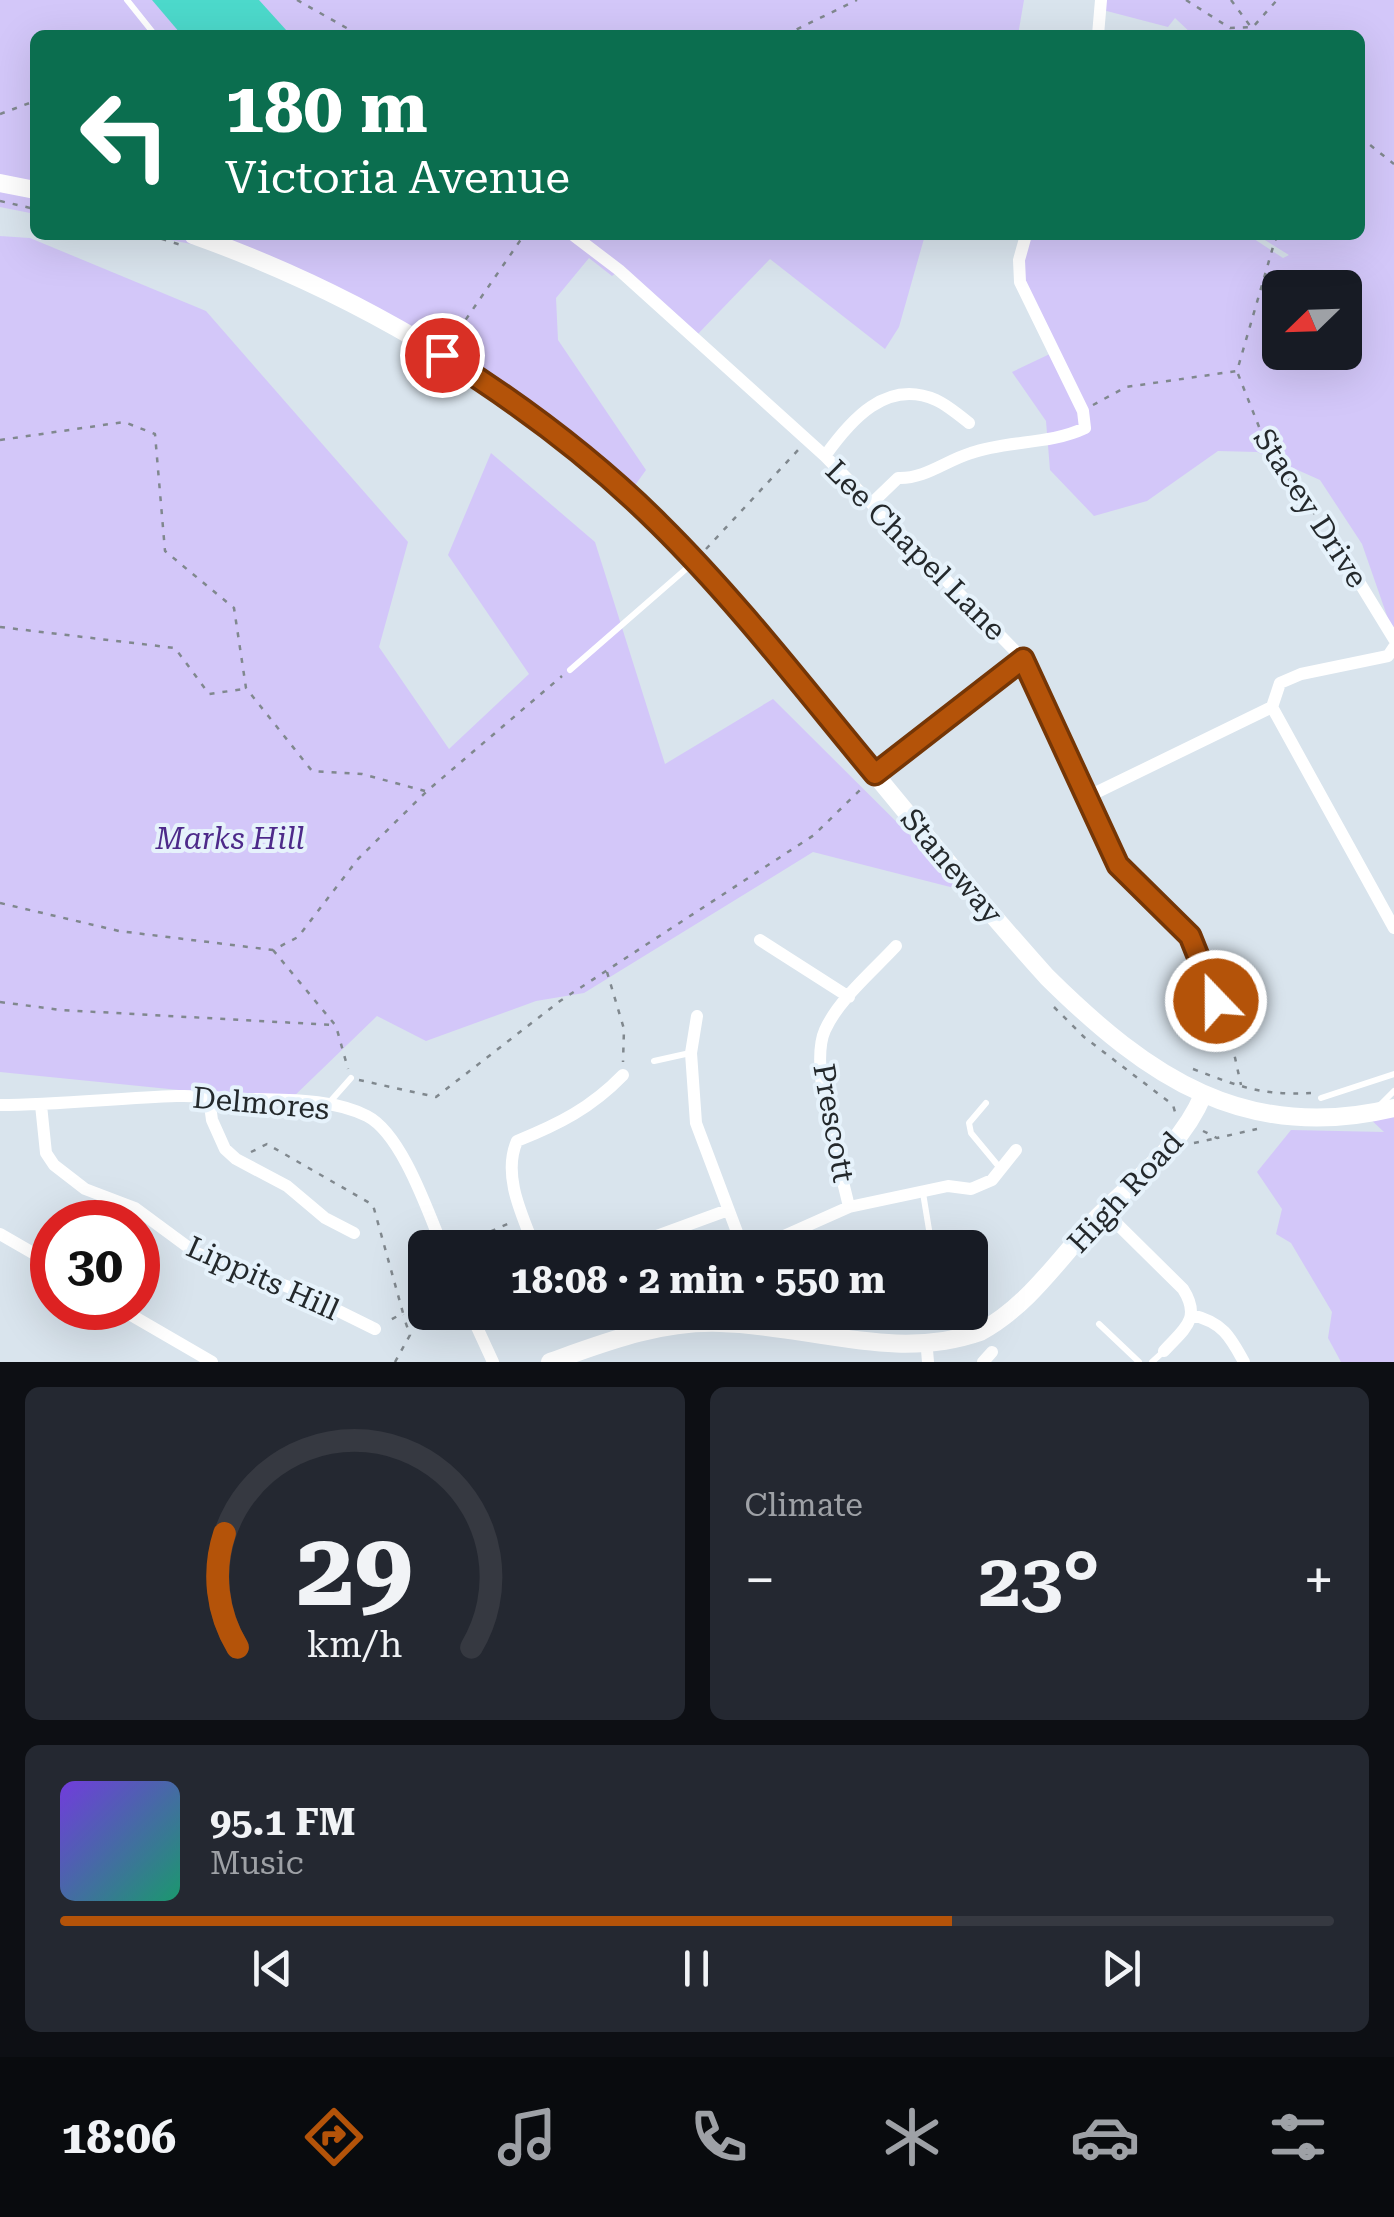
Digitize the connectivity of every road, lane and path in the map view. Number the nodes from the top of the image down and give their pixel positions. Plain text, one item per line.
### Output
1 (127, 0) edge
2 (297, 0) edge
3 (857, 0) edge
4 (1101, 0) edge
5 (1186, 0) edge
6 (1232, 0) edge
7 (1277, 0) edge
8 (1253, 26) junction
9 (151, 30) edge
10 (350, 30) edge
11 (795, 30) edge
12 (1098, 30) edge
13 (1255, 30) edge
14 (30, 104) edge
15 (0, 114) edge
16 (1365, 142) edge
17 (1394, 164) edge
18 (0, 183) edge
19 (30, 189) edge
20 (0, 201) edge
21 (30, 207) edge
22 (521, 240) edge
23 (580, 240) edge
24 (1025, 240) edge
25 (1275, 240) edge
26 (189, 241) edge
27 (442, 355) junction
28 (1237, 372) junction
29 (1084, 411) junction
30 (969, 422) dead end
31 (0, 440) edge
32 (806, 442) junction
33 (825, 456) junction
34 (872, 502) junction
35 (1334, 540) joint
36 (695, 562) junction
37 (0, 627) edge
38 (1394, 640) edge
39 (1394, 648) edge
40 (1023, 659) junction
41 (570, 670) joint
42 (246, 688) junction
43 (1272, 707) junction
44 (875, 774) junction
45 (427, 791) junction
46 (1087, 797) junction
47 (852, 800) dead end
48 (0, 903) edge
49 (1394, 928) edge
50 (760, 940) dead end
51 (896, 946) dead end
52 (273, 950) junction
53 (607, 971) junction
54 (848, 997) junction
55 (0, 1002) edge
56 (1049, 1002) dead end
57 (696, 1016) dead end
58 (336, 1026) junction
59 (1229, 1033) joint
60 (691, 1052) junction
61 (654, 1061) dead end
62 (1180, 1064) dead end
63 (1394, 1074) edge
64 (622, 1075) joint
65 (350, 1078) junction
66 (1394, 1091) edge
67 (1203, 1095) junction
68 (209, 1098) junction
69 (1321, 1098) dead end
70 (986, 1103) dead end
71 (0, 1104) edge
72 (327, 1104) junction
73 (41, 1105) junction
74 (1394, 1108) edge
75 (1176, 1115) dead end
76 (1366, 1115) junction
77 (1271, 1126) dead end
78 (1202, 1130) dead end
79 (1016, 1150) dead end
80 (1000, 1168) junction
81 (923, 1192) junction
82 (849, 1207) junction
83 (728, 1210) junction
84 (1104, 1211) junction
85 (522, 1218) junction
86 (435, 1230) edge
87 (494, 1230) edge
88 (527, 1230) edge
89 (673, 1230) edge
90 (736, 1230) edge
91 (797, 1230) edge
92 (929, 1230) edge
93 (354, 1233) dead end
94 (0, 1234) edge
95 (30, 1251) edge
96 (402, 1314) dead end
97 (1192, 1315) junction
98 (1099, 1324) dead end
99 (375, 1329) dead end
100 (157, 1330) edge
101 (478, 1330) edge
102 (646, 1330) edge
103 (791, 1330) edge
104 (1164, 1351) joint
105 (928, 1356) edge
106 (212, 1362) edge
107 (395, 1362) edge
108 (493, 1362) edge
109 (550, 1362) edge
110 (1140, 1362) edge
111 (1152, 1362) edge
112 (1244, 1362) edge

1 - 9 lane
2 - 10 path
3 - 11 path
4 - 12 street
5 - 8 path
6 - 8 path
7 - 8 path
8 - 13 path
14 - 15 path
16 - 17 path
18 - 19 main road
20 - 21 path
22 - 27 path
23 - 32 street, Lee Chapel Lane
24 - 29 street
25 - 28 path
26 - 27 main road, Staneway
27 - 36 main road, Staneway
28 - 29 path
28 - 35 path, Stacey Drive
29 - 34 street
30 - 33 street
31 - 42 path
32 - 33 street, Lee Chapel Lane
32 - 36 path
33 - 34 street, Lee Chapel Lane
34 - 40 street, Lee Chapel Lane
35 - 38 street, Stacey Drive
36 - 41 lane
36 - 44 main road, Staneway
37 - 42 path
39 - 43 street
40 - 44 street
40 - 46 street, Lee Chapel Lane
41 - 45 path
42 - 45 path
43 - 46 street
43 - 49 street
44 - 67 main road, Staneway
45 - 52 path
46 - 59 street, Lee Chapel Lane
47 - 53 path
48 - 52 path
50 - 54 street
51 - 54 street, Prescott
52 - 58 path
53 - 64 path
53 - 65 path
54 - 82 street, Prescott
55 - 58 path
56 - 75 path
57 - 60 street
58 - 65 path
59 - 62 path
60 - 61 lane
60 - 83 street
63 - 69 lane
64 - 85 street
65 - 72 lane
66 - 76 lane
67 - 76 main road
67 - 84 main road, High Road
68 - 72 street, Delmores
68 - 73 street, Delmores
68 - 93 street
70 - 80 lane
71 - 73 street, Delmores
72 - 86 street, Delmores
73 - 99 street, Lippits Hill
74 - 76 main road
77 - 78 path
79 - 80 street
80 - 81 street
81 - 82 street
81 - 92 lane
82 - 91 street
83 - 89 street
83 - 90 street
84 - 97 street
84 - 105 main road, High Road
85 - 87 path
85 - 88 street
94 - 95 street
96 - 107 path
97 - 104 street
97 - 112 street
98 - 110 lane
100 - 106 street
101 - 108 street
102 - 109 main road, High Road
103 - 105 main road, High Road
104 - 111 lane

